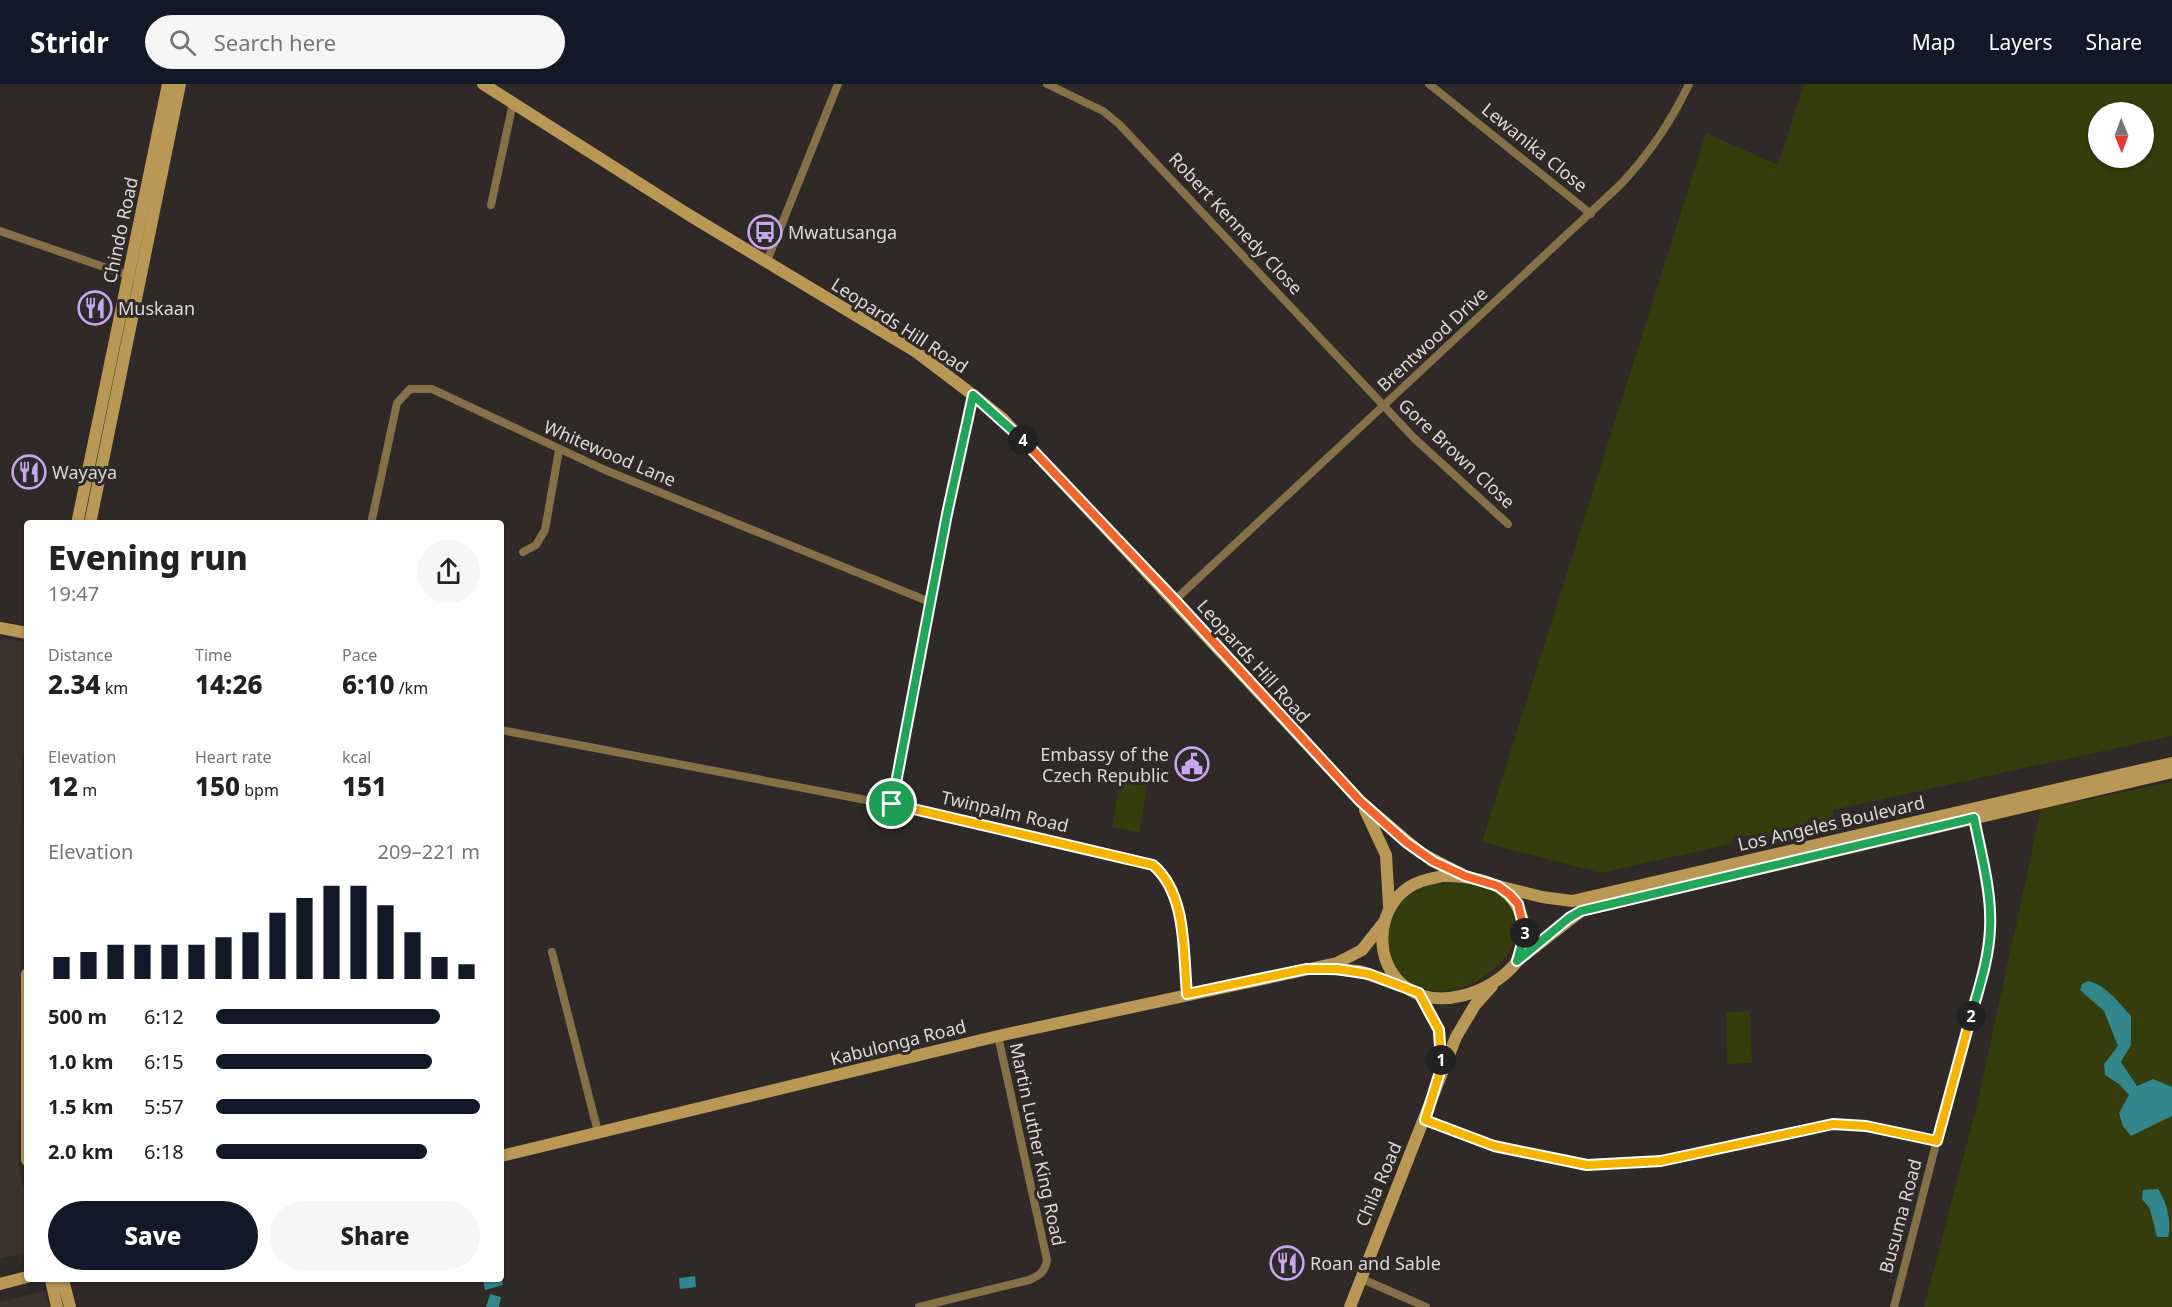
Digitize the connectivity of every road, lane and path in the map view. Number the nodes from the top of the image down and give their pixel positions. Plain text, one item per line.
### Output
1 (168, 84) edge
2 (180, 84) edge
3 (483, 84) edge
4 (838, 84) edge
5 (1047, 84) edge
6 (1429, 84) edge
7 (1689, 84) edge
8 (513, 104) junction
9 (491, 206) dead end
10 (1591, 214) junction
11 (0, 231) edge
12 (767, 261) junction
13 (134, 278) junction
14 (973, 395) junction
15 (1383, 407) junction
16 (559, 450) junction
17 (78, 520) edge
18 (91, 520) edge
19 (372, 520) edge
20 (1508, 524) dead end
21 (523, 552) dead end
22 (1175, 600) junction
23 (930, 602) junction
24 (0, 628) edge
25 (24, 632) edge
26 (504, 731) edge
27 (2172, 763) edge
28 (2172, 772) edge
29 (1360, 801) junction
30 (892, 804) junction
31 (1974, 818) junction
32 (1465, 876) junction
33 (1498, 886) junction
34 (1389, 906) junction
35 (1384, 922) junction
36 (552, 952) dead end
37 (1517, 961) junction
38 (1306, 969) junction
39 (1494, 984) junction
40 (1405, 987) junction
41 (1419, 993) junction
42 (1187, 994) junction
43 (998, 1036) junction
44 (1439, 1075) junction
45 (1425, 1120) junction
46 (598, 1132) junction
47 (1937, 1141) junction
48 (504, 1155) edge
49 (24, 1278) edge
50 (1360, 1278) junction
51 (51, 1282) edge
52 (64, 1282) edge
53 (0, 1284) edge
54 (57, 1307) edge
55 (70, 1307) edge
56 (920, 1307) edge
57 (1350, 1307) edge
58 (1426, 1307) edge
59 (1894, 1307) edge

1 - 13 main road, Chindo Road
2 - 13 main road, Chindo Road
3 - 8 main road, Leopards Hill Road
4 - 12 street
5 - 15 street, Robert Kennedy Close
6 - 10 street, Lewanika Close
7 - 10 street, Brentwood Drive
8 - 9 street
8 - 12 main road, Leopards Hill Road
10 - 15 street, Brentwood Drive
11 - 13 street
12 - 14 main road, Leopards Hill Road
13 - 17 main road, Chindo Road
13 - 18 main road, Chindo Road
14 - 22 main road, Leopards Hill Road
14 - 23 street
15 - 20 street, Gore Brown Close
15 - 22 street, Brentwood Drive
16 - 19 street, Whitewood Lane
16 - 21 street
16 - 23 street, Whitewood Lane
22 - 29 main road, Leopards Hill Road
23 - 30 street
24 - 25 main road
26 - 30 street, Twinpalm Road
27 - 33 main road, Los Angeles Boulevard
28 - 31 main road, Los Angeles Boulevard
29 - 32 main road, Leopards Hill Road
29 - 34 main road, Leopards Hill Road
30 - 42 street, Twinpalm Road
31 - 37 main road, Los Angeles Boulevard
31 - 47 street, Busuma Road
32 - 33 main road
32 - 34 main road
33 - 37 main road
34 - 35 main road
35 - 38 main road, Kabulonga Road
35 - 40 main road
36 - 46 street
37 - 39 main road
38 - 40 main road, Kabulonga Road
38 - 42 main road, Kabulonga Road
39 - 41 main road
39 - 44 main road, Chila Road
40 - 41 main road
41 - 44 main road, Chila Road
42 - 43 main road, Kabulonga Road
43 - 46 main road, Kabulonga Road
43 - 56 street, Martin Luther King Road
44 - 45 main road, Chila Road
45 - 47 street
45 - 50 main road, Chila Road
46 - 48 main road, Kabulonga Road
47 - 59 street, Busuma Road
49 - 53 main road
50 - 57 main road, Chila Road
50 - 58 street
51 - 54 main road
52 - 55 main road

